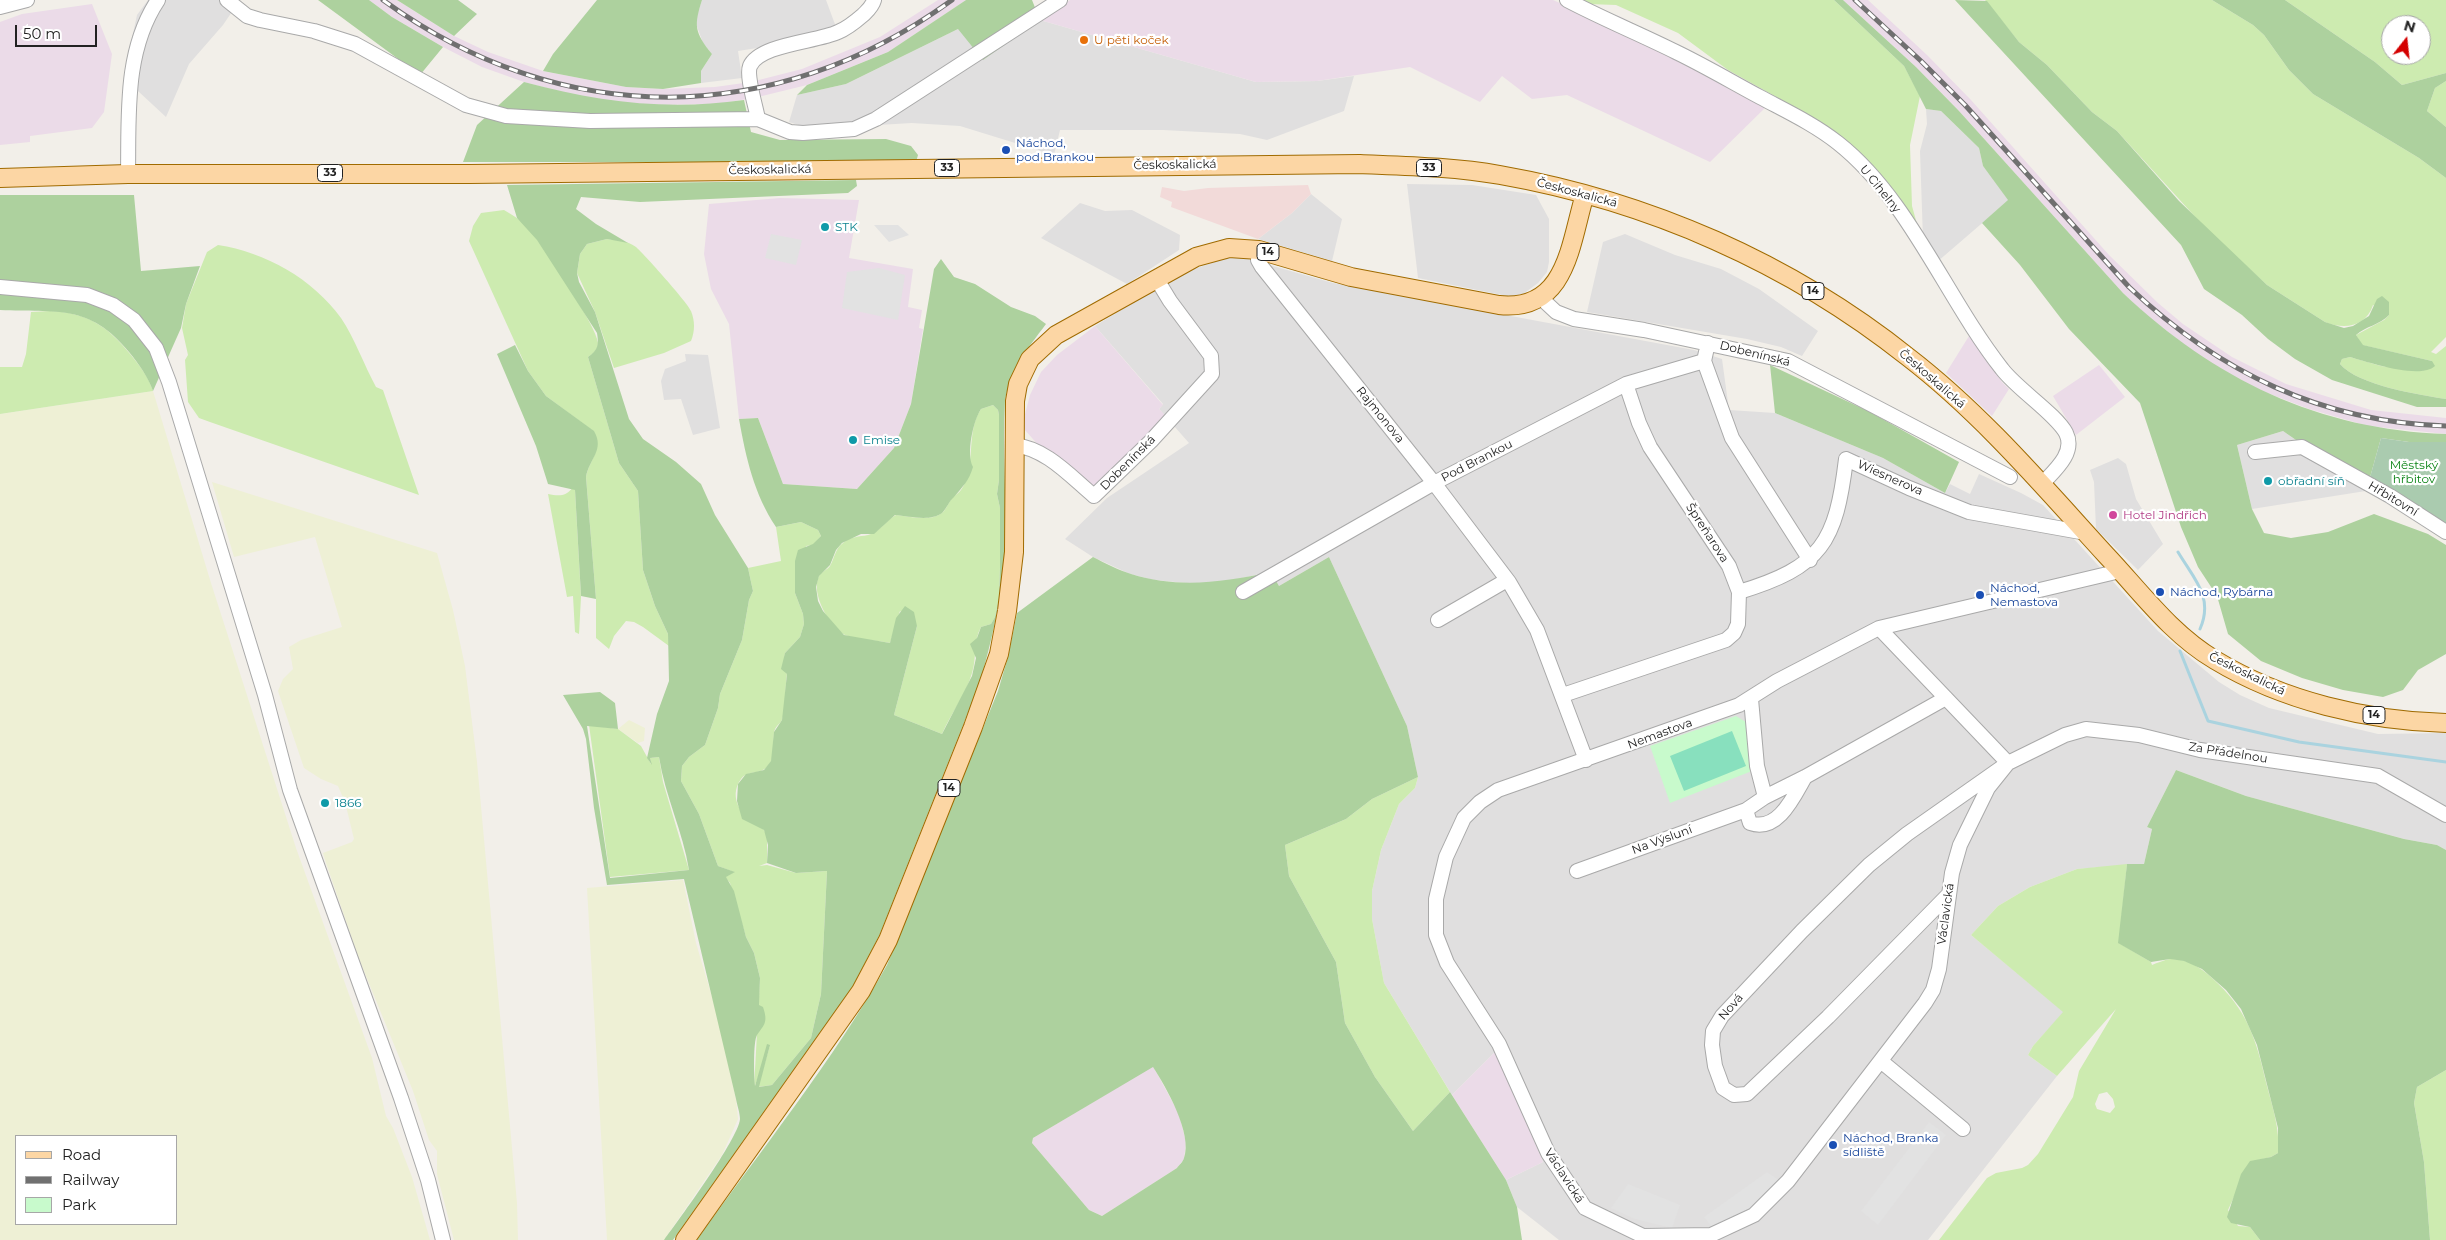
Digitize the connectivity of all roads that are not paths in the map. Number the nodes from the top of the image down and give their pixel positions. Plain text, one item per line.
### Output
1 (27, 0) edge
2 (158, 0) edge
3 (227, 0) edge
4 (874, 0) edge
5 (1060, 0) edge
6 (1567, 0) edge
7 (0, 7) edge
8 (758, 119) junction
9 (128, 174) junction
10 (0, 178) edge
11 (1586, 194) junction
12 (1259, 250) junction
13 (1156, 278) junction
14 (0, 287) edge
15 (1541, 298) junction
16 (1708, 343) junction
17 (1704, 361) junction
18 (1626, 384) junction
19 (1013, 445) junction
20 (2255, 452) dead end
21 (2010, 477) dead end
22 (1434, 484) junction
23 (2042, 484) junction
24 (2446, 532) edge
25 (2086, 533) junction
26 (1810, 560) junction
27 (2120, 570) junction
28 (1507, 580) junction
29 (1243, 592) dead end
30 (1739, 592) junction
31 (1438, 620) dead end
32 (1879, 628) junction
33 (1563, 695) junction
34 (1946, 698) junction
35 (1751, 699) junction
36 (2446, 723) edge
37 (1586, 760) junction
38 (2008, 764) junction
39 (1806, 777) junction
40 (1766, 797) junction
41 (1746, 810) junction
42 (2446, 815) edge
43 (1577, 871) dead end
44 (1949, 894) junction
45 (1882, 1062) junction
46 (1511, 1069) joint
47 (1964, 1129) dead end
48 (1662, 1238) edge
49 (444, 1240) edge
50 (685, 1240) edge

1 - 7 street
2 - 9 street
3 - 8 street
4 - 8 street
5 - 8 street
6 - 23 street, U Cihelny
9 - 10 main road, 33
9 - 11 main road, Českoskalická / 33
11 - 15 main road
11 - 23 main road, Českoskalická / 14
12 - 13 main road, 14
12 - 15 main road, 14
12 - 22 street, Rajmonova
13 - 19 main road, 14
13 - 19 street, Dobenínská
14 - 49 street
15 - 16 street, Dobenínská
16 - 17 street
16 - 21 street, Dobenínská
17 - 18 street, Pod Brankou
17 - 26 street
18 - 22 street, Pod Brankou
18 - 30 street, Špreňarova
19 - 50 main road, 14
20 - 24 street, Hřbitovní
22 - 28 street, Rajmonova
22 - 29 street, Pod Brankou
23 - 25 main road, Českoskalická / 14
25 - 26 street, Wiesnerova
25 - 27 main road, Českoskalická / 14
26 - 30 street
27 - 32 street, Nemastova
27 - 36 main road, Českoskalická / 14
28 - 31 street
28 - 33 street, Rajmonova
30 - 33 street, Špreňarova
32 - 34 street
32 - 35 street, Nemastova
33 - 37 street, Rajmonova
34 - 38 street
34 - 39 street, Na Výsluní
35 - 37 street, Nemastova
35 - 40 street
37 - 46 street, Nemastova
38 - 42 street, Za Přádelnou
38 - 44 street, Václavická
38 - 44 street, Nová
39 - 40 street, Na Výsluní
39 - 41 street, Na Výsluní
40 - 41 street, Na Výsluní
41 - 43 street, Na Výsluní
44 - 45 street, Václavická
45 - 47 street
45 - 48 street, Václavická
46 - 48 street, Václavická

